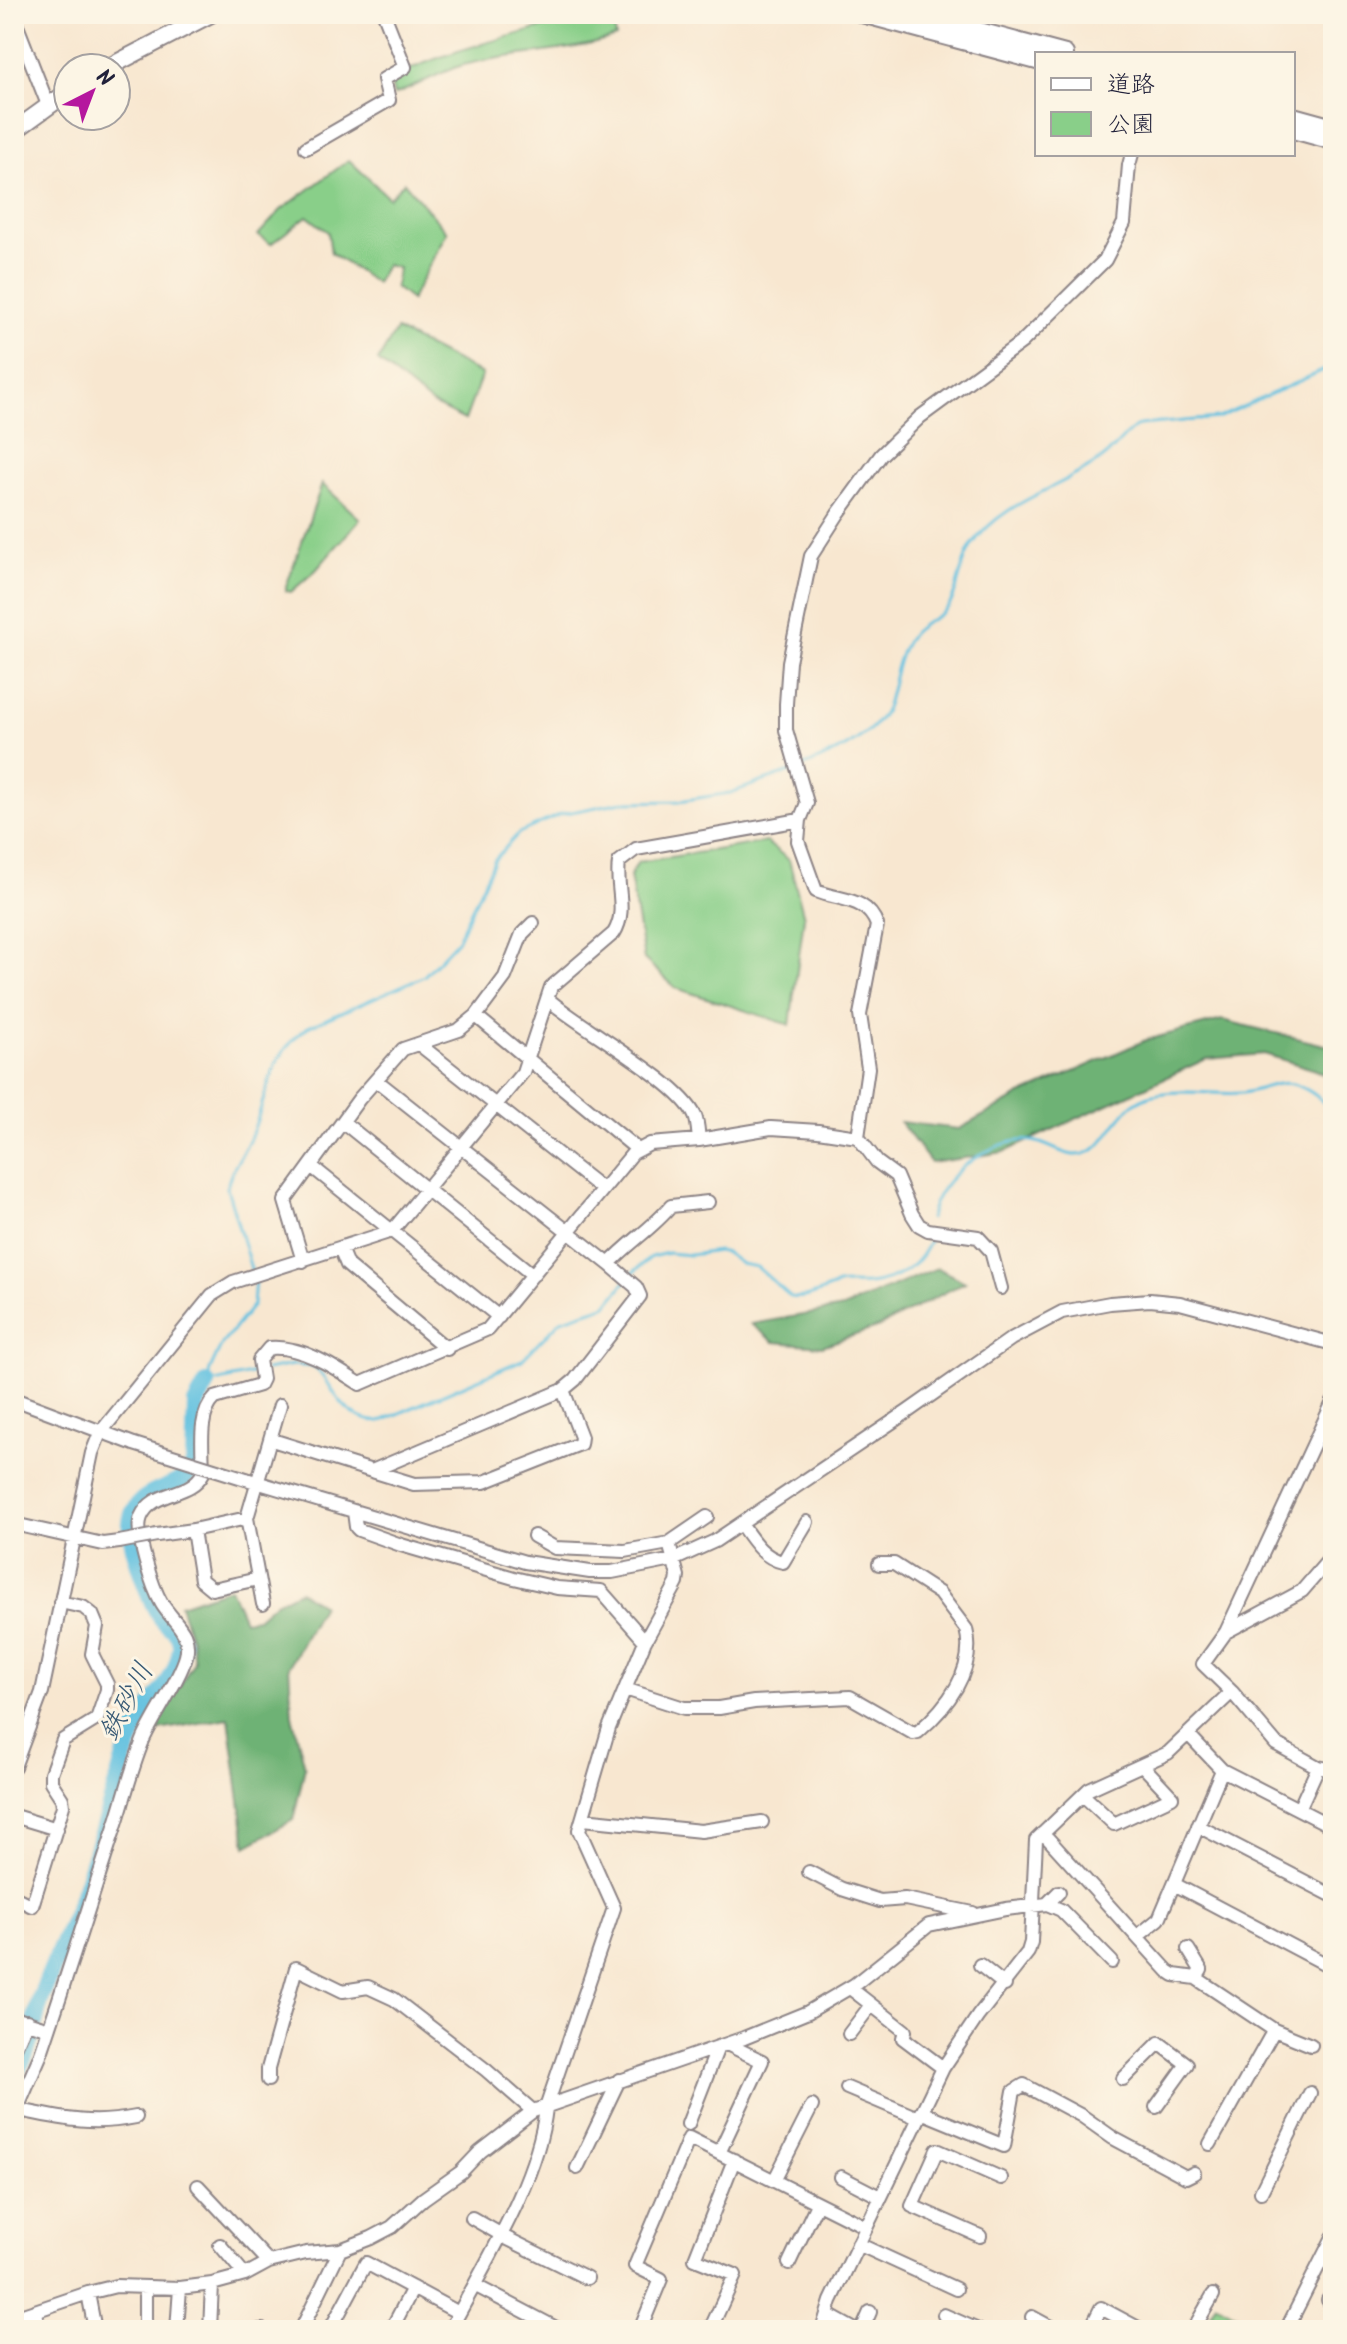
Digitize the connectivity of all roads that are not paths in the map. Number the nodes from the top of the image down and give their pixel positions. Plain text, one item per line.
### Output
1 (211, 14) edge
2 (384, 14) edge
3 (862, 14) edge
4 (916, 14) edge
5 (14, 18) edge
6 (1058, 52) edge
7 (132, 55) edge
8 (1035, 60) edge
9 (52, 102) edge
10 (48, 105) junction
11 (1295, 117) edge
12 (1333, 127) edge
13 (14, 131) edge
14 (1295, 131) edge
15 (1333, 141) edge
16 (306, 148) dead end
17 (1131, 156) edge
18 (800, 820) junction
19 (533, 923) dead end
20 (549, 1000) junction
21 (476, 1016) junction
22 (420, 1045) junction
23 (529, 1061) junction
24 (376, 1080) junction
25 (497, 1105) junction
26 (343, 1122) junction
27 (858, 1137) junction
28 (699, 1140) junction
29 (461, 1149) junction
30 (638, 1150) junction
31 (311, 1166) junction
32 (602, 1189) junction
33 (427, 1190) junction
34 (708, 1202) dead end
35 (392, 1231) junction
36 (567, 1231) junction
37 (340, 1248) junction
38 (303, 1261) junction
39 (612, 1267) junction
40 (533, 1275) junction
41 (1001, 1288) dead end
42 (499, 1317) junction
43 (1333, 1344) edge
44 (447, 1349) junction
45 (563, 1390) junction
46 (14, 1399) edge
47 (1333, 1402) edge
48 (280, 1405) dead end
49 (100, 1433) junction
50 (272, 1440) junction
51 (374, 1470) junction
52 (253, 1481) junction
53 (354, 1512) junction
54 (707, 1517) dead end
55 (247, 1518) junction
56 (807, 1522) dead end
57 (14, 1524) edge
58 (741, 1524) junction
59 (193, 1530) junction
60 (534, 1536) dead end
61 (74, 1539) junction
62 (669, 1543) junction
63 (1333, 1555) edge
64 (673, 1560) junction
65 (879, 1564) dead end
66 (258, 1579) junction
67 (60, 1602) junction
68 (263, 1604) dead end
69 (1226, 1632) junction
70 (645, 1641) junction
71 (625, 1689) junction
72 (1232, 1692) junction
73 (1188, 1734) junction
74 (1142, 1765) junction
75 (14, 1767) edge
76 (1318, 1767) junction
77 (1222, 1770) junction
78 (1333, 1770) edge
79 (1083, 1795) junction
80 (1299, 1809) junction
81 (14, 1816) edge
82 (583, 1819) junction
83 (762, 1822) dead end
84 (1198, 1826) junction
85 (1333, 1827) edge
86 (57, 1829) junction
87 (1043, 1833) junction
88 (809, 1872) dead end
89 (1174, 1884) junction
90 (1059, 1892) dead end
91 (1333, 1896) edge
92 (14, 1897) edge
93 (1047, 1904) junction
94 (1033, 1907) junction
95 (980, 1915) junction
96 (1138, 1936) junction
97 (1188, 1949) dead end
98 (1112, 1962) dead end
99 (1331, 1963) edge
100 (980, 1965) dead end
101 (1196, 1978) junction
102 (1005, 1985) junction
103 (850, 1988) junction
104 (871, 2005) junction
105 (21, 2020) edge
106 (49, 2029) junction
107 (1274, 2030) junction
108 (849, 2034) dead end
109 (1311, 2045) dead end
110 (723, 2046) junction
111 (14, 2050) edge
112 (943, 2068) junction
113 (1123, 2079) dead end
114 (268, 2080) dead end
115 (619, 2080) junction
116 (847, 2088) dead end
117 (1310, 2093) dead end
118 (812, 2106) dead end
119 (1156, 2107) dead end
120 (19, 2110) junction
121 (540, 2110) junction
122 (920, 2115) junction
123 (136, 2117) dead end
124 (688, 2124) dead end
125 (14, 2144) edge
126 (1210, 2144) dead end
127 (719, 2153) junction
128 (734, 2160) junction
129 (577, 2168) dead end
130 (1194, 2173) dead end
131 (841, 2177) dead end
132 (1001, 2178) dead end
133 (775, 2179) junction
134 (198, 2186) dead end
135 (1261, 2192) dead end
136 (880, 2197) junction
137 (817, 2204) junction
138 (472, 2218) dead end
139 (866, 2227) junction
140 (500, 2234) junction
141 (980, 2236) dead end
142 (1333, 2237) edge
143 (858, 2244) junction
144 (220, 2245) dead end
145 (340, 2250) junction
146 (269, 2262) junction
147 (789, 2263) dead end
148 (245, 2275) junction
149 (587, 2278) dead end
150 (212, 2284) junction
151 (476, 2286) junction
152 (145, 2288) junction
153 (180, 2288) junction
154 (413, 2288) junction
155 (956, 2289) dead end
156 (88, 2293) junction
157 (1213, 2295) dead end
158 (34, 2312) junction
159 (870, 2312) dead end
160 (459, 2313) junction
161 (828, 2315) junction
162 (944, 2315) dead end
163 (1032, 2317) dead end
164 (14, 2318) edge
165 (1052, 2329) edge
166 (41, 2330) edge
167 (95, 2330) edge
168 (145, 2330) edge
169 (177, 2330) edge
170 (210, 2330) edge
171 (301, 2330) edge
172 (330, 2330) edge
173 (391, 2330) edge
174 (450, 2330) edge
175 (560, 2330) edge
176 (640, 2330) edge
177 (710, 2330) edge
178 (822, 2330) edge
179 (855, 2330) edge
180 (862, 2330) edge
181 (978, 2330) edge
182 (1090, 2330) edge
183 (1142, 2330) edge
184 (1193, 2330) edge
185 (1286, 2330) edge

1 - 7 main road
2 - 16 street
3 - 8 main road
4 - 6 main road
5 - 10 street
9 - 10 main road
10 - 13 main road
11 - 12 main road
14 - 15 main road
17 - 18 street
18 - 20 street
18 - 27 street
19 - 21 street
20 - 23 street
20 - 28 street
21 - 22 street
21 - 23 street
22 - 24 street
22 - 25 street
23 - 25 street
23 - 30 street
24 - 26 street
24 - 29 street
25 - 29 street
25 - 32 street
26 - 31 street
26 - 33 street
27 - 28 street
27 - 41 street
28 - 30 street
29 - 33 street
29 - 36 street
30 - 32 street
31 - 35 street
31 - 38 street
32 - 36 street
33 - 35 street
33 - 40 street
34 - 39 street
35 - 37 street
35 - 42 street
36 - 39 street
36 - 40 street
37 - 38 street
37 - 44 street
38 - 49 street
39 - 45 street
40 - 42 street
42 - 44 street
43 - 58 street
44 - 106 street
45 - 51 street
45 - 51 street
46 - 49 street
47 - 69 street
48 - 50 street
49 - 52 street, bridge
49 - 61 street
50 - 51 street
50 - 52 street
52 - 53 street
52 - 55 street
53 - 64 street
53 - 70 street
54 - 62 street
55 - 59 street
55 - 66 street
56 - 58 street
57 - 61 street
58 - 64 street
59 - 61 street, bridge
59 - 66 street
60 - 62 street
61 - 67 street
62 - 64 street
63 - 69 street
64 - 70 street
65 - 71 street
66 - 68 street
67 - 75 street
67 - 86 street
69 - 72 street
70 - 71 street
71 - 82 street
72 - 73 street
72 - 76 street
73 - 74 street
73 - 77 street
74 - 79 street
74 - 79 street
76 - 78 street
76 - 80 street
77 - 80 street
77 - 84 street
79 - 87 street
80 - 85 street
81 - 86 street
82 - 83 street
82 - 121 street
84 - 89 street
84 - 91 street
86 - 92 street
87 - 94 street
87 - 96 street
88 - 95 street
89 - 96 street
89 - 99 street
90 - 93 street
93 - 94 street
93 - 98 street
94 - 95 street
94 - 102 street
95 - 103 street
96 - 101 street
97 - 101 street
100 - 102 street
101 - 107 street
102 - 112 street
103 - 104 street
103 - 110 street
104 - 108 street
104 - 112 street
105 - 106 street
105 - 111 street
106 - 120 street
107 - 109 street
107 - 126 street
110 - 115 street
110 - 124 street
110 - 127 street
112 - 122 street
113 - 119 street
114 - 121 street
115 - 121 street
115 - 129 street
116 - 122 street
117 - 135 street
118 - 133 street
120 - 123 street
120 - 125 street
121 - 140 street
121 - 145 street
122 - 130 street
122 - 136 street
127 - 128 street
127 - 176 street
128 - 133 street
128 - 177 street
131 - 136 street
132 - 141 street
133 - 137 street
134 - 146 street
136 - 139 street
137 - 139 street
137 - 147 street
138 - 140 street
139 - 143 street
140 - 149 street
140 - 151 street
142 - 185 street
143 - 155 street
143 - 161 street
144 - 148 street
145 - 146 street
145 - 171 street
146 - 148 street
148 - 150 street
150 - 153 street
150 - 170 street
151 - 160 street
151 - 175 street
152 - 153 street
152 - 156 street
152 - 168 street
153 - 169 street
154 - 160 street
154 - 172 street
154 - 173 street
156 - 158 street
156 - 167 street
157 - 184 street
158 - 164 street
158 - 166 street
159 - 180 street
160 - 174 street
161 - 178 street
161 - 179 street
162 - 181 street
163 - 165 street
182 - 183 street

